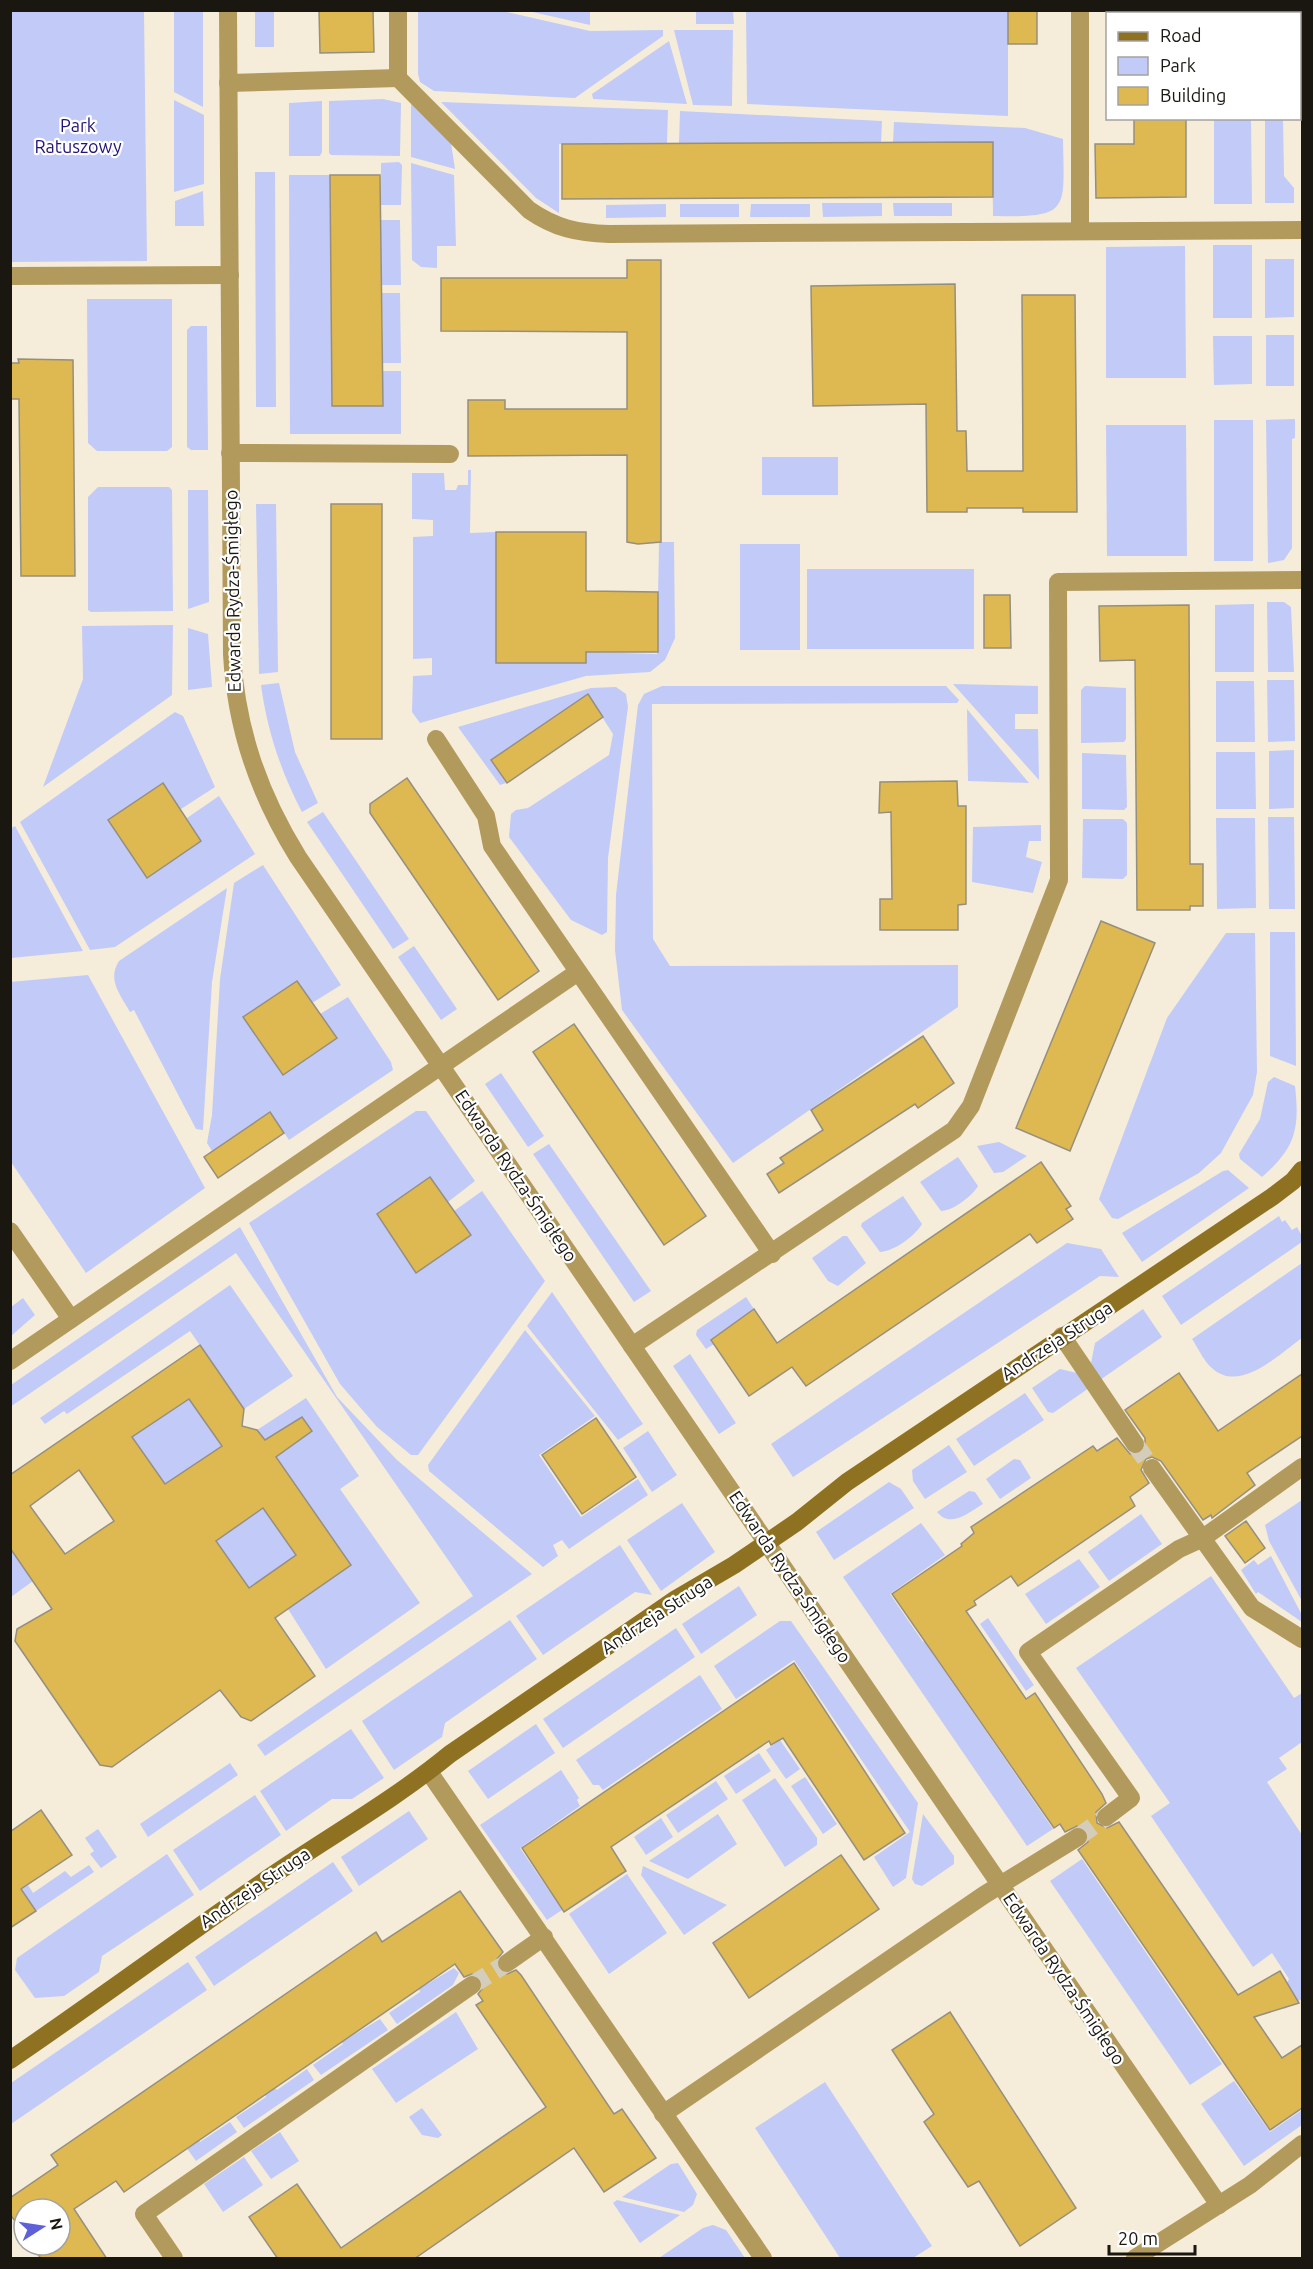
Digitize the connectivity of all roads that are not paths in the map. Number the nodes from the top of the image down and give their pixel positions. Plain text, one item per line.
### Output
1 (228, 10) edge
2 (398, 10) edge
3 (1080, 10) edge
4 (398, 78) junction
5 (228, 83) junction
6 (1080, 230) junction
7 (1302, 230) edge
8 (230, 275) junction
9 (10, 276) edge
10 (230, 453) junction
11 (450, 454) dead end
12 (1302, 580) edge
13 (436, 739) dead end
14 (579, 972) junction
15 (442, 1068) junction
16 (1302, 1170) edge
17 (10, 1231) edge
18 (772, 1254) junction
19 (71, 1319) junction
20 (1062, 1335) junction
21 (632, 1346) junction
22 (10, 1361) edge
23 (1135, 1444) tunnel mouth
24 (1302, 1467) edge
25 (1152, 1468) tunnel mouth
26 (1203, 1538) junction
27 (766, 1543) junction
28 (1302, 1639) edge
29 (429, 1772) junction
30 (1106, 1817) tunnel mouth
31 (1078, 1837) tunnel mouth
32 (1000, 1885) junction
33 (544, 1937) junction
34 (507, 1963) tunnel mouth
35 (472, 1986) tunnel mouth
36 (10, 2060) edge
37 (663, 2115) junction
38 (1302, 2144) edge
39 (1219, 2205) junction
40 (174, 2259) edge
41 (763, 2259) edge
42 (1136, 2259) edge

1 - 5 street, Edwarda Rydza-Śmigłego
2 - 4 street
3 - 6 street
4 - 5 street
4 - 6 street
5 - 8 street, Edwarda Rydza-Śmigłego
6 - 7 street
8 - 9 street
8 - 10 street, Edwarda Rydza-Śmigłego
10 - 11 street
10 - 15 street, Edwarda Rydza-Śmigłego
12 - 18 street
13 - 14 street
14 - 15 street
14 - 18 street
15 - 19 street
15 - 21 street, Edwarda Rydza-Śmigłego
16 - 20 street, Andrzeja Struga
17 - 19 street
18 - 21 street
19 - 22 street
20 - 23 street
20 - 27 street, Andrzeja Struga
21 - 27 street, Edwarda Rydza-Śmigłego
24 - 26 street
25 - 26 street
26 - 28 street
26 - 30 street
27 - 29 street, Andrzeja Struga
27 - 32 street, Edwarda Rydza-Śmigłego
29 - 33 street
29 - 36 street, Andrzeja Struga
31 - 32 street
32 - 37 street
32 - 39 street, Edwarda Rydza-Śmigłego
33 - 34 street
33 - 37 street
35 - 40 street
37 - 41 street
38 - 39 street
39 - 42 street

